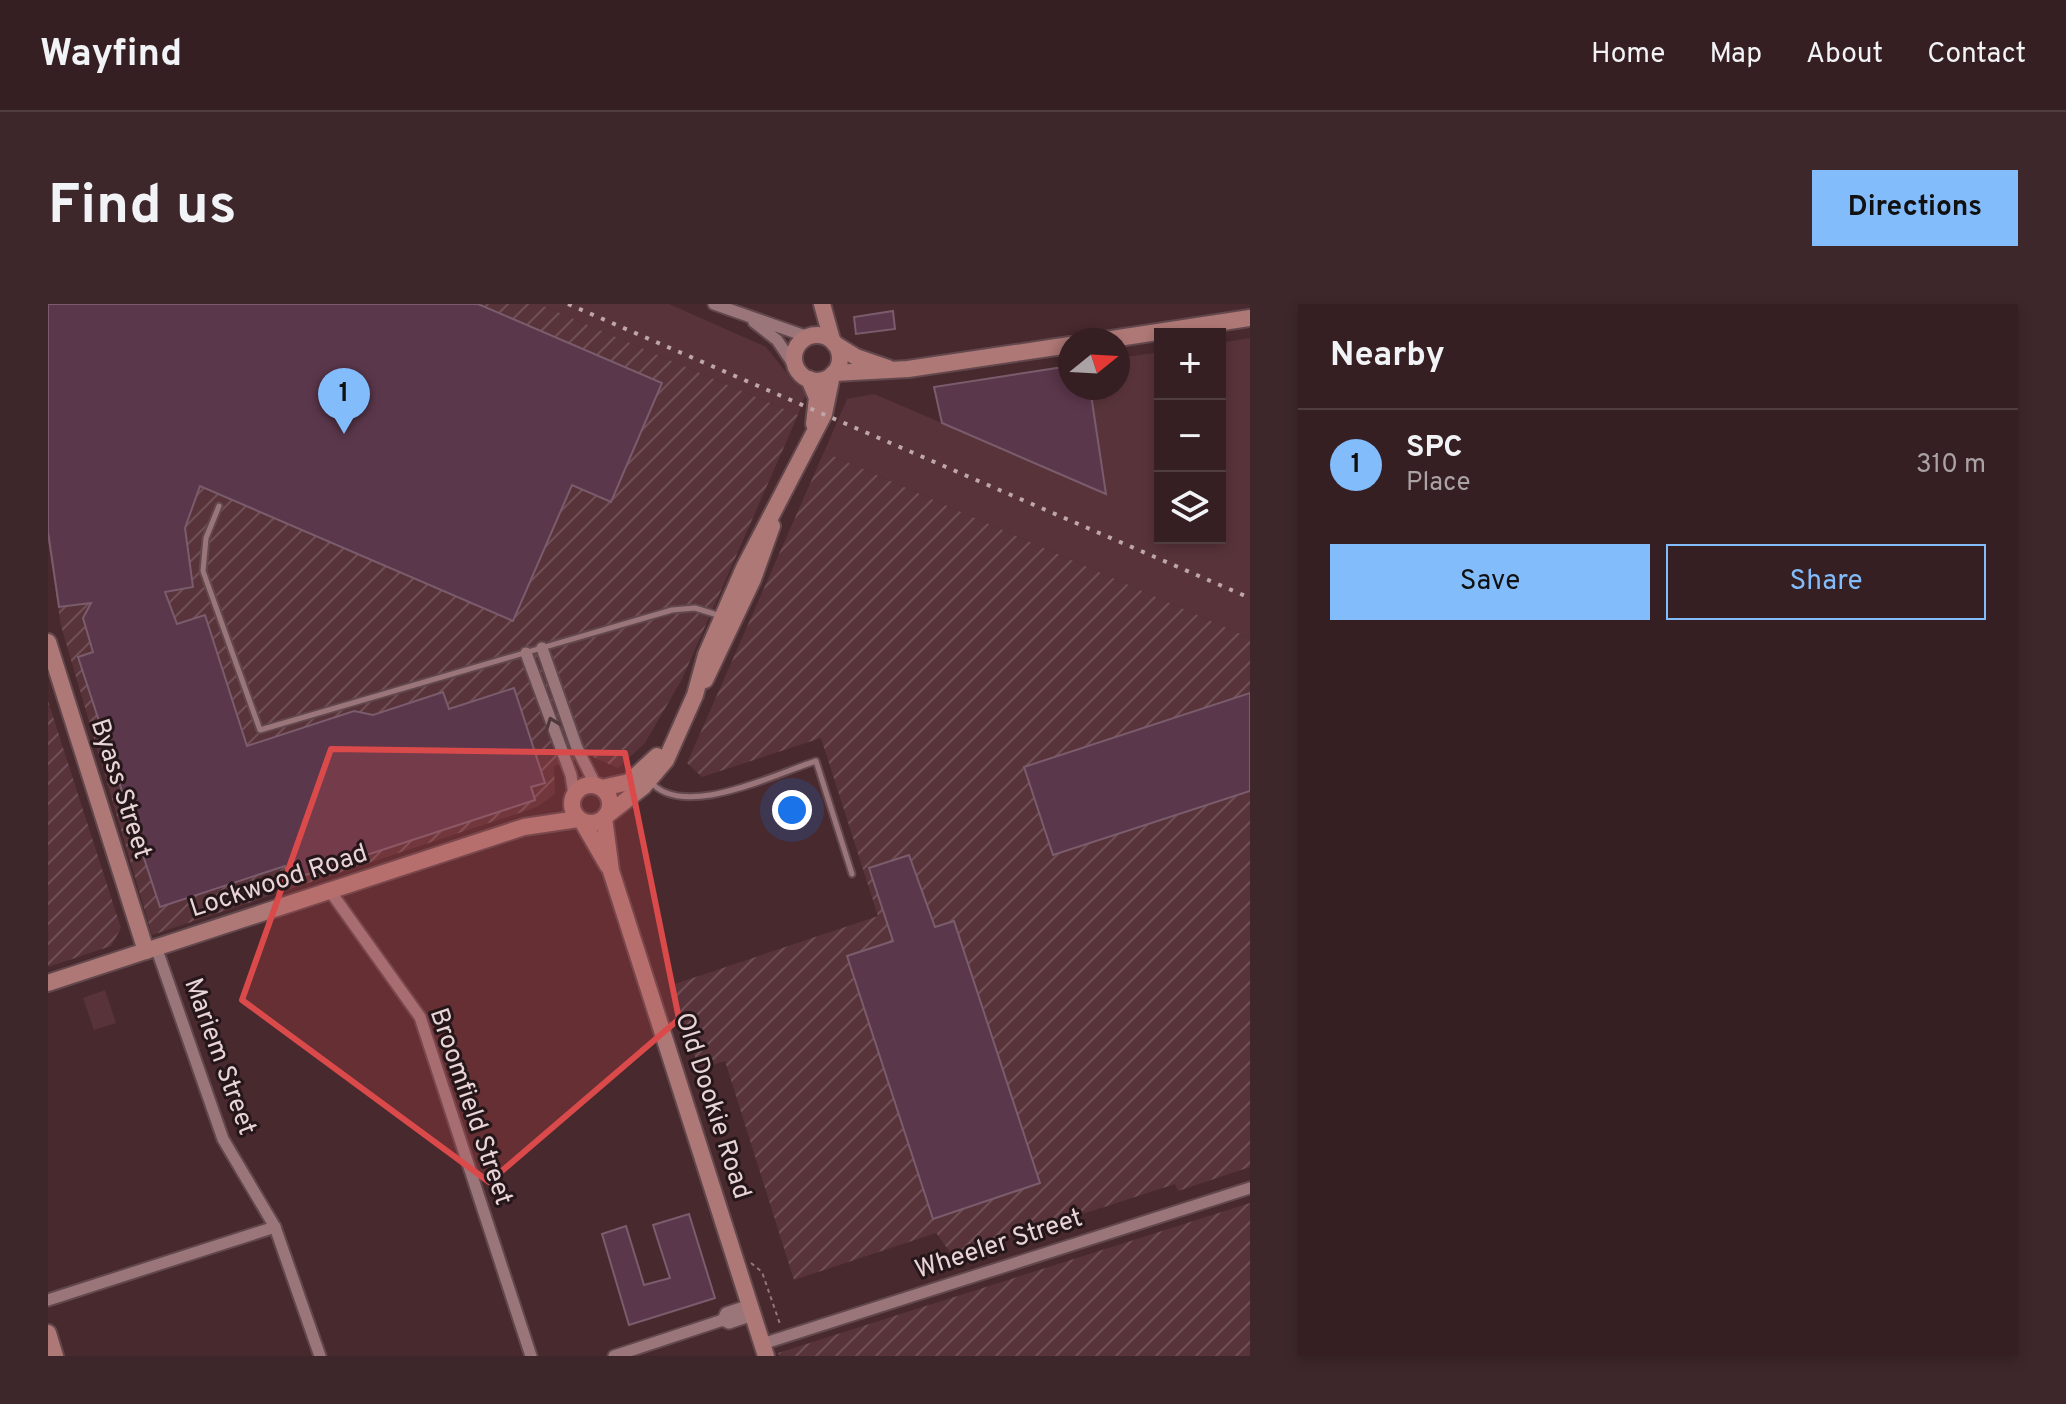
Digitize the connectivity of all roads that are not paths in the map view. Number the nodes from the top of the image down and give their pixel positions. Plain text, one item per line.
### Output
1 (714, 304) edge
2 (814, 304) edge
3 (822, 304) edge
4 (1250, 318) edge
5 (750, 320) junction
6 (809, 336) junction
7 (1130, 336) edge
8 (834, 342) junction
9 (1058, 347) edge
10 (908, 369) junction
11 (833, 374) junction
12 (804, 375) junction
13 (809, 441) junction
14 (219, 506) dead end
15 (728, 618) junction
16 (48, 642) edge
17 (542, 648) junction
18 (526, 653) junction
19 (676, 738) junction
20 (649, 780) junction
21 (599, 787) junction
22 (573, 797) junction
23 (605, 817) junction
24 (580, 820) junction
25 (524, 827) junction
26 (611, 871) junction
27 (852, 874) dead end
28 (330, 891) junction
29 (151, 949) junction
30 (48, 983) edge
31 (1250, 1188) edge
32 (275, 1227) junction
33 (48, 1300) edge
34 (752, 1310) junction
35 (48, 1333) edge
36 (764, 1350) edge
37 (55, 1356) edge
38 (320, 1356) edge
39 (531, 1356) edge
40 (614, 1356) edge

1 - 5 street
2 - 6 street
3 - 8 street
4 - 7 street
5 - 6 street
5 - 12 street
6 - 8 street
6 - 12 street
8 - 10 street
8 - 11 street
9 - 10 street
10 - 11 street
11 - 12 street
11 - 13 street
12 - 13 street
13 - 15 street
14 - 18 lane
15 - 17 lane
15 - 19 street
16 - 29 street, Byass Street
17 - 18 lane
17 - 21 street
22 -> 18 street
19 - 20 street
19 - 21 street
20 - 23 street
20 - 27 lane
21 - 22 street
21 - 23 street
22 - 24 street
22 - 25 street, Lockwood Road
23 - 24 street
23 - 26 street, Old Dookie Road
24 - 25 street, Lockwood Road
24 - 26 street, Old Dookie Road
25 - 28 street, Lockwood Road
26 - 34 street, Old Dookie Road
28 - 29 street, Lockwood Road
28 - 39 street, Broomfield Street
29 - 30 street, Lockwood Road
29 - 32 street, Mariem Street
31 - 36 street, Wheeler Street
32 - 33 street
32 - 38 street, Mariem Street
34 - 36 street, Old Dookie Road
34 - 40 street
35 - 37 street

